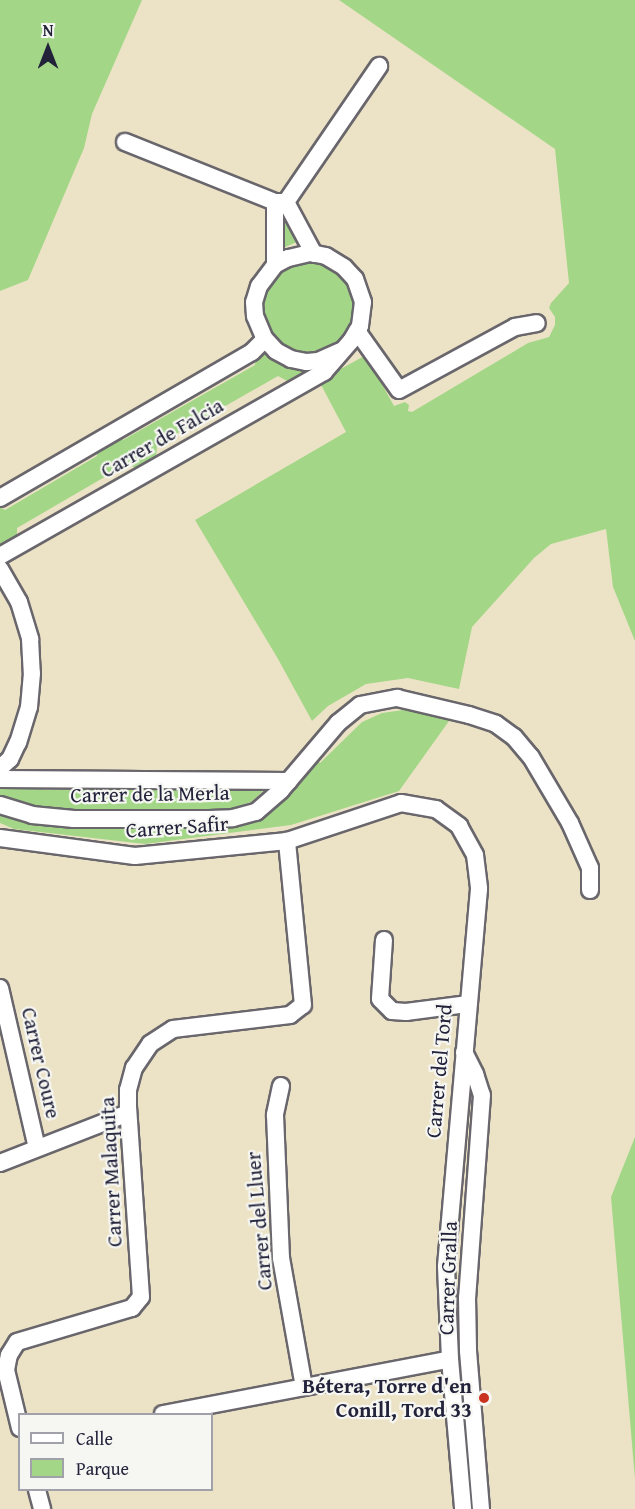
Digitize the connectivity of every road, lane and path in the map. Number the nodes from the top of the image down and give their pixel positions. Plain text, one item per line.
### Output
1 (379, 66) dead end
2 (125, 142) dead end
3 (280, 202) junction
4 (314, 254) junction
5 (275, 265) junction
6 (537, 323) dead end
7 (357, 331) junction
8 (265, 339) junction
9 (340, 351) junction
10 (0, 498) edge
11 (0, 556) edge
12 (0, 569) edge
13 (0, 768) edge
14 (0, 779) edge
15 (289, 780) junction
16 (0, 805) edge
17 (0, 838) edge
18 (287, 841) junction
19 (590, 890) dead end
20 (384, 940) dead end
21 (0, 988) edge
22 (468, 1004) junction
23 (464, 1052) junction
24 (281, 1086) dead end
25 (128, 1113) junction
26 (37, 1148) junction
27 (0, 1163) edge
28 (450, 1359) junction
29 (304, 1387) junction
30 (168, 1413) edge
31 (18, 1420) edge
32 (37, 1491) edge
33 (42, 1509) edge
34 (463, 1509) edge
35 (481, 1509) edge

1 - 3 street
2 - 3 street
3 - 4 street
3 - 5 street
4 - 5 street
4 - 7 street
5 - 8 street
6 - 7 street
7 - 9 street
8 - 9 street
8 - 10 street, Carrer de Falcia
9 - 11 street, Carrer de Falcia
12 - 13 street
14 - 15 street, Carrer de la Merla
15 - 16 street, Carrer de la Merla
15 - 19 street, Carrer de la Merla
17 - 18 street, Carrer Safir
18 - 22 street, Carrer del Tord
18 - 25 street, Carrer Malaquita
20 - 22 street
21 - 26 street, Carrer Coure
22 - 23 street, Carrer del Tord
23 - 28 street, Carrer del Tord
23 - 35 street, Carrer Gralla
24 - 29 street, Carrer del Lluer
25 - 26 street
25 - 31 street, Carrer Malaquita
26 - 27 street
28 - 29 street
28 - 34 street, Carrer del Tord
29 - 30 street
32 - 33 street

